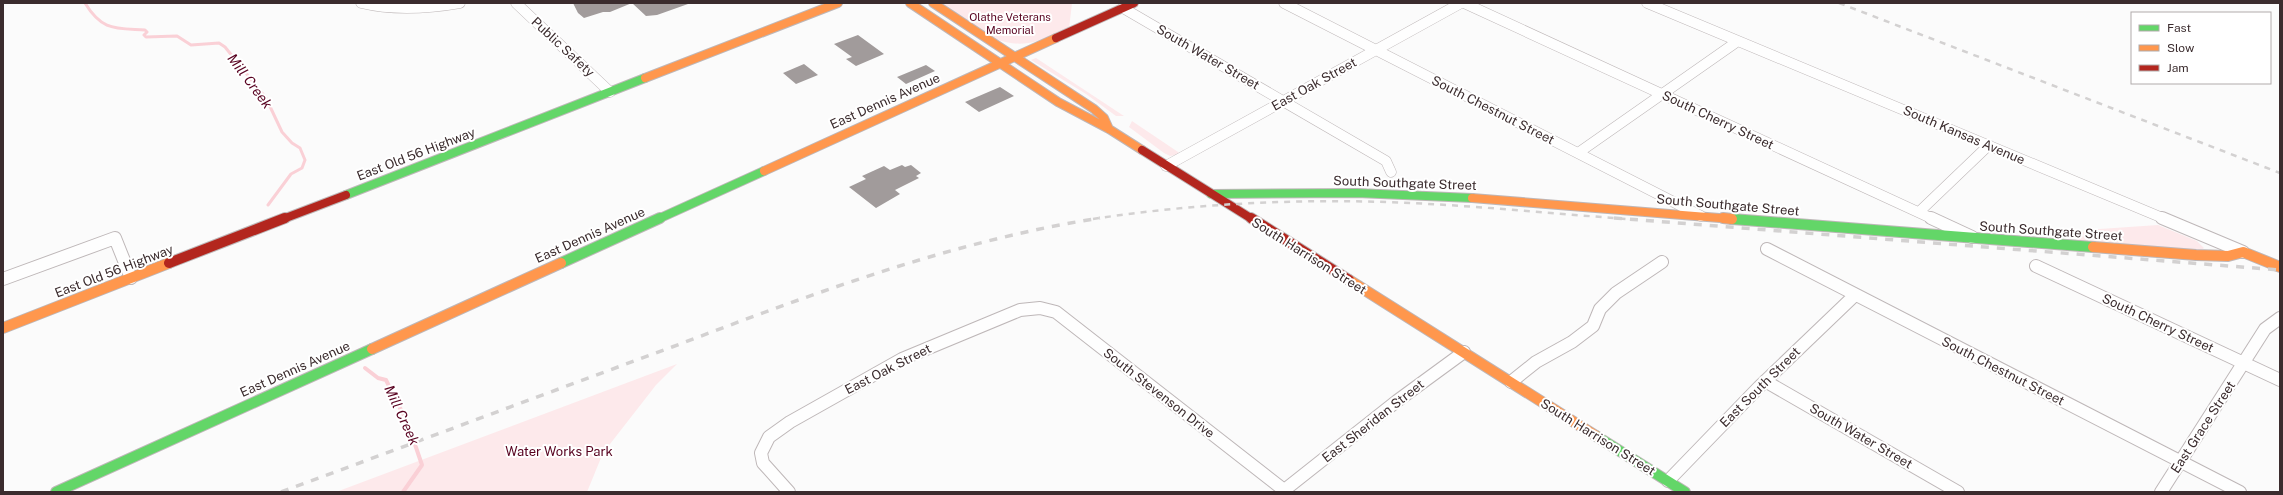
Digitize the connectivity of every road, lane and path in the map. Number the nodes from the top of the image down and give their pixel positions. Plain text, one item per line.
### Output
1 (361, 3) edge
2 (460, 3) edge
3 (516, 3) edge
4 (813, 3) edge
5 (838, 3) edge
6 (910, 3) edge
7 (933, 3) edge
8 (1134, 3) edge
9 (1284, 3) edge
10 (1462, 3) edge
11 (1647, 3) edge
12 (1124, 8) junction
13 (1738, 41) junction
14 (1376, 50) junction
15 (1014, 57) junction
16 (999, 64) junction
17 (602, 84) junction
18 (610, 92) junction
19 (580, 93) dead end
20 (1663, 95) junction
21 (1284, 101) junction
22 (1109, 128) junction
23 (1989, 145) junction
24 (1578, 153) junction
25 (1166, 166) junction
26 (1392, 172) dead end
27 (1211, 194) junction
28 (1919, 212) junction
29 (1701, 216) junction
30 (1972, 238) junction
31 (1767, 249) dead end
32 (2242, 252) junction
33 (1662, 262) dead end
34 (2036, 266) dead end
35 (2280, 267) edge
36 (128, 270) junction
37 (3, 279) edge
38 (1855, 295) junction
39 (1030, 309) joint
40 (2280, 318) edge
41 (3, 328) edge
42 (1464, 352) junction
43 (2244, 363) junction
44 (2280, 380) edge
45 (1765, 381) junction
46 (1511, 382) junction
47 (2181, 462) junction
48 (1668, 481) junction
49 (1283, 491) edge
50 (56, 492) edge
51 (789, 492) edge
52 (1685, 492) edge
53 (1958, 492) edge
54 (2161, 492) edge
55 (2240, 492) edge

1 - 2 street
3 - 17 street, Public Safety
4 - 17 main road
5 - 18 main road, East Old 56 Highway
6 - 16 main road, South Harrison Street
7 - 15 main road, South Harrison Street
8 - 12 main road, East Dennis Avenue
9 - 14 street, South Chestnut Street
10 - 14 street, East Oak Street
10 - 20 street, South Cherry Street
11 - 13 street, South Kansas Avenue
12 - 15 main road, East Dennis Avenue
12 - 21 street, South Water Street
13 - 20 street
13 - 23 street, South Kansas Avenue
14 - 21 street, East Oak Street
14 - 24 street, South Chestnut Street
15 - 16 main road, East Dennis Avenue
15 - 22 main road, South Harrison Street
16 - 22 main road, South Harrison Street
16 - 50 main road, East Dennis Avenue
17 - 18 street, Public Safety
17 - 19 main road
18 - 36 main road, East Old 56 Highway
20 - 24 street
20 - 28 street, South Cherry Street
21 - 25 street, East Oak Street
21 - 26 street, South Water Street
22 - 25 main road, South Harrison Street
23 - 28 street
23 - 32 street, South Kansas Avenue
24 - 29 street, South Chestnut Street
25 - 27 main road, South Harrison Street
27 - 29 main road, South Southgate Street
27 - 42 main road, South Harrison Street
28 - 30 street, South Cherry Street
29 - 30 main road, South Southgate Street
30 - 32 main road, South Southgate Street
31 - 38 street, South Chestnut Street
32 - 35 main road, South Kansas Avenue
33 - 46 street
34 - 43 street, South Cherry Street
36 - 37 street
36 - 41 main road, East Old 56 Highway
38 - 45 street, East South Street
38 - 47 street, South Chestnut Street
39 - 49 street, South Stevenson Drive
39 - 51 street, East Oak Street
40 - 43 street, East Grace Street
42 - 46 main road, South Harrison Street
42 - 49 street, East Sheridan Street
43 - 44 street, South Cherry Street
43 - 47 street, East Grace Street
45 - 48 street, East South Street
45 - 53 street, South Water Street
46 - 48 main road, South Harrison Street
47 - 54 street, East Grace Street
47 - 55 street, South Chestnut Street
48 - 52 main road, South Harrison Street

